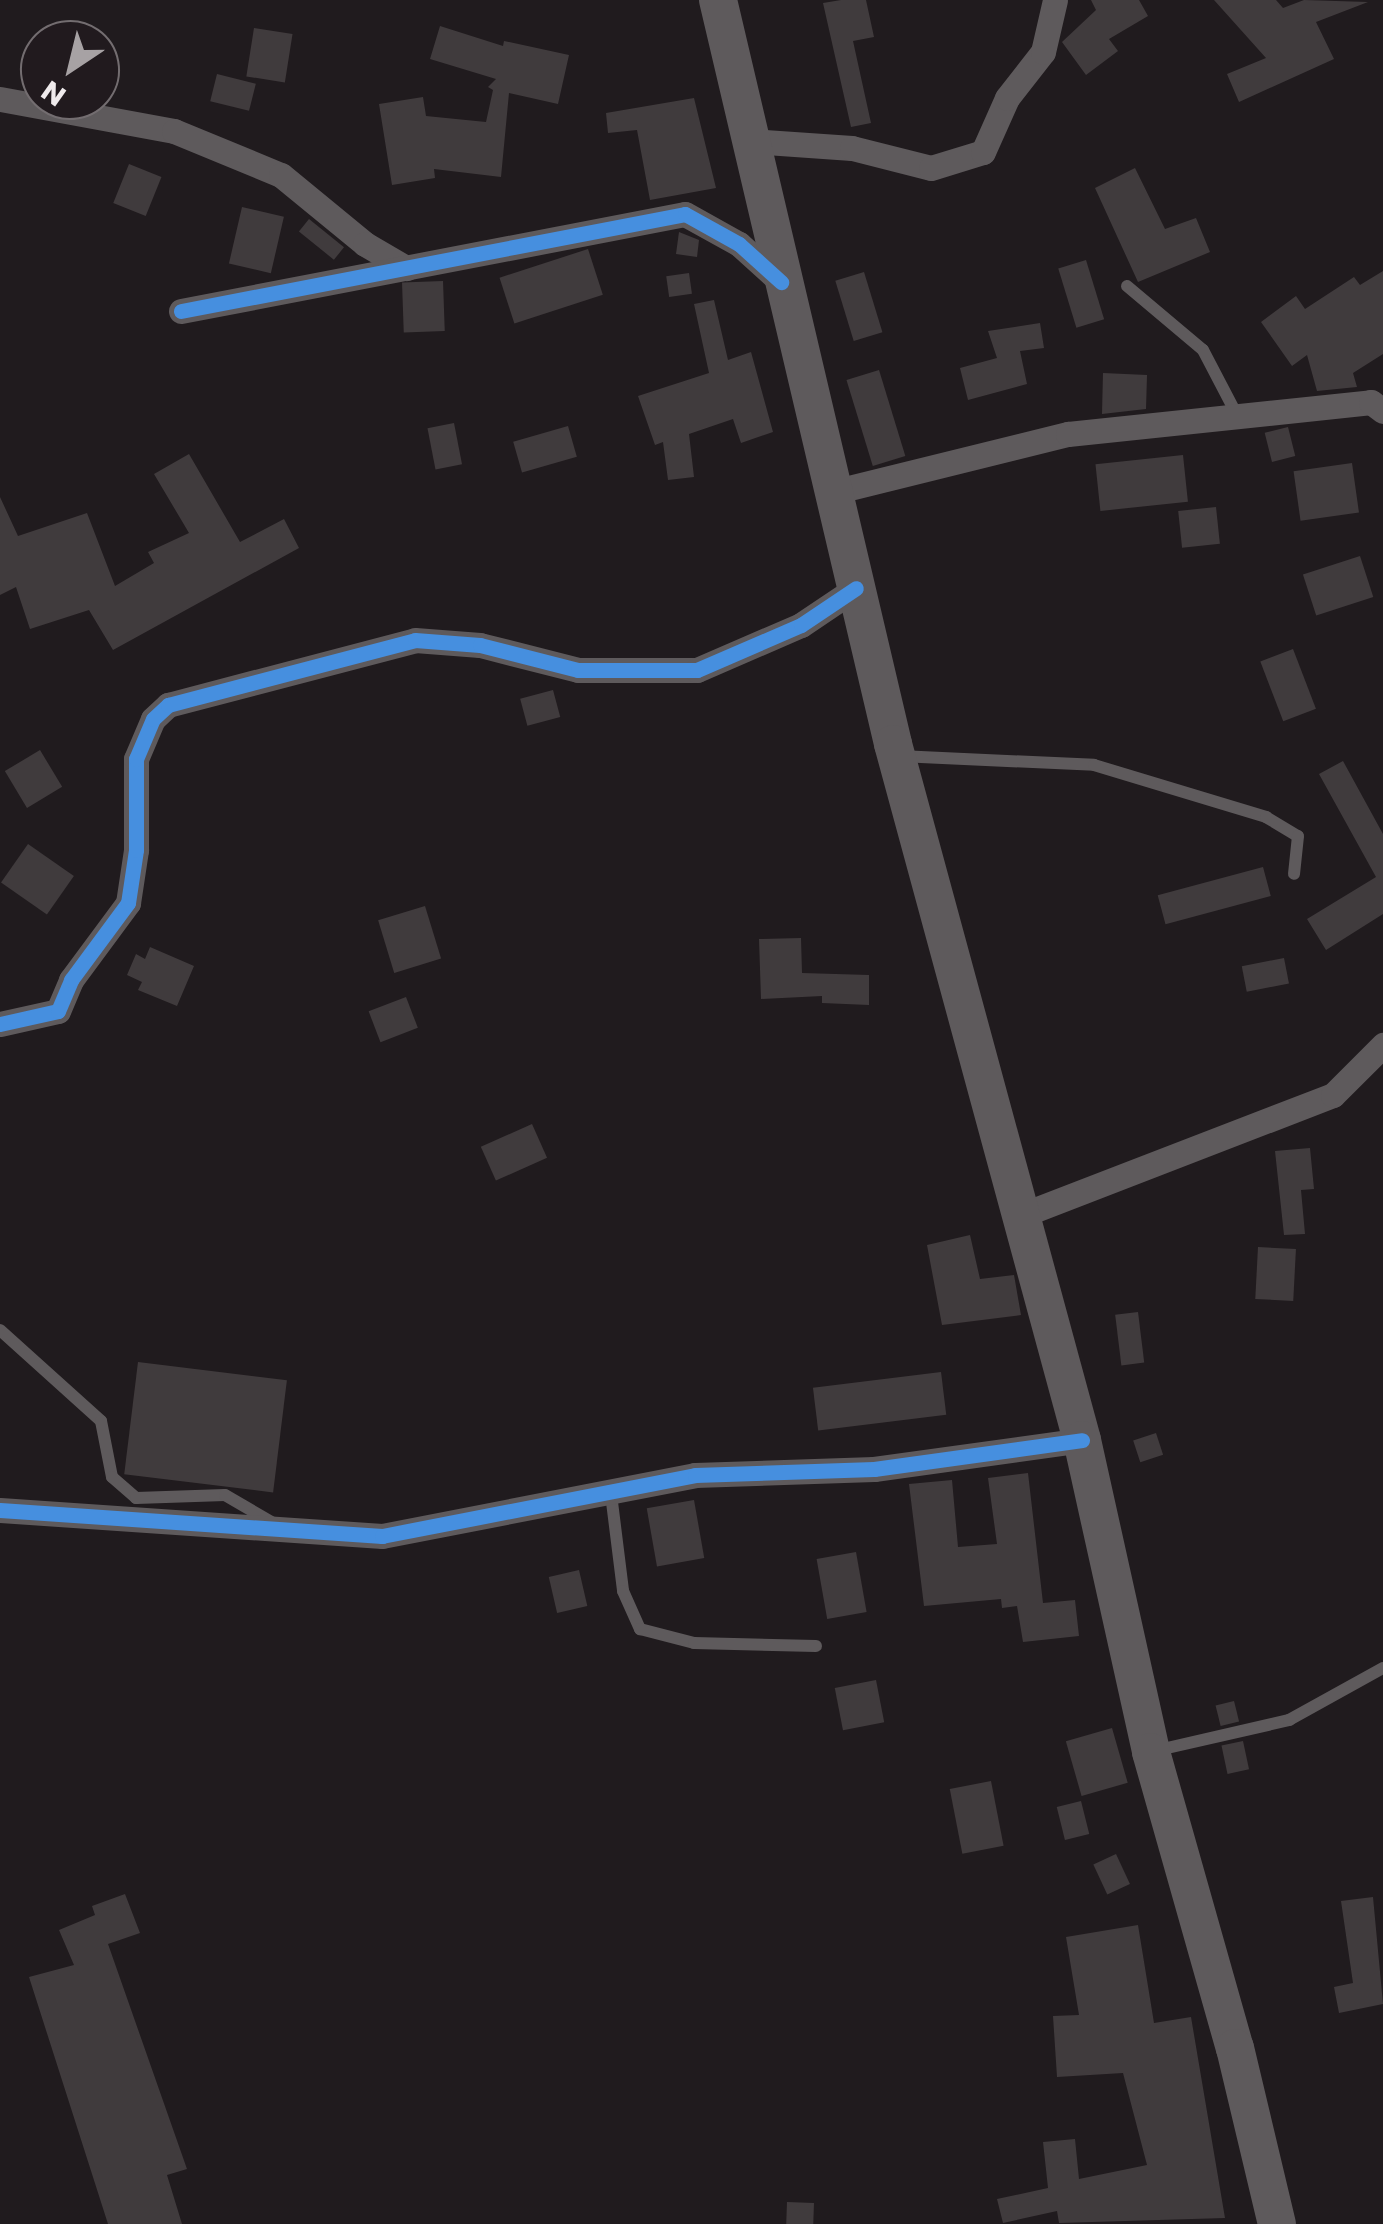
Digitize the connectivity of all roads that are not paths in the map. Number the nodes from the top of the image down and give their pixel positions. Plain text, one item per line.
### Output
1 (718, 0) edge
2 (1055, 0) edge
3 (0, 98) edge
4 (752, 141) junction
5 (406, 268) junction
6 (781, 282) junction
7 (1127, 286) dead end
8 (181, 311) dead end
9 (1379, 404) edge
10 (1237, 416) junction
11 (833, 492) junction
12 (856, 588) junction
13 (897, 756) junction
14 (1294, 874) dead end
15 (0, 1024) edge
16 (1383, 1045) edge
17 (1022, 1215) junction
18 (0, 1330) edge
19 (1082, 1440) junction
20 (612, 1494) junction
21 (0, 1510) edge
22 (277, 1525) junction
23 (816, 1646) dead end
24 (1383, 1668) edge
25 (1151, 1752) junction
26 (1276, 2224) edge

1 - 4 main road
2 - 4 street
3 - 5 street
4 - 6 main road
5 - 6 street
5 - 8 street
6 - 11 main road
7 - 10 lane
9 - 10 street
10 - 11 street
11 - 12 main road
12 - 13 main road
12 - 15 street
13 - 14 lane
13 - 17 main road
16 - 17 street
17 - 19 main road
18 - 22 lane
19 - 20 street
19 - 25 main road
20 - 22 street
20 - 23 lane
21 - 22 street
24 - 25 lane
25 - 26 main road

